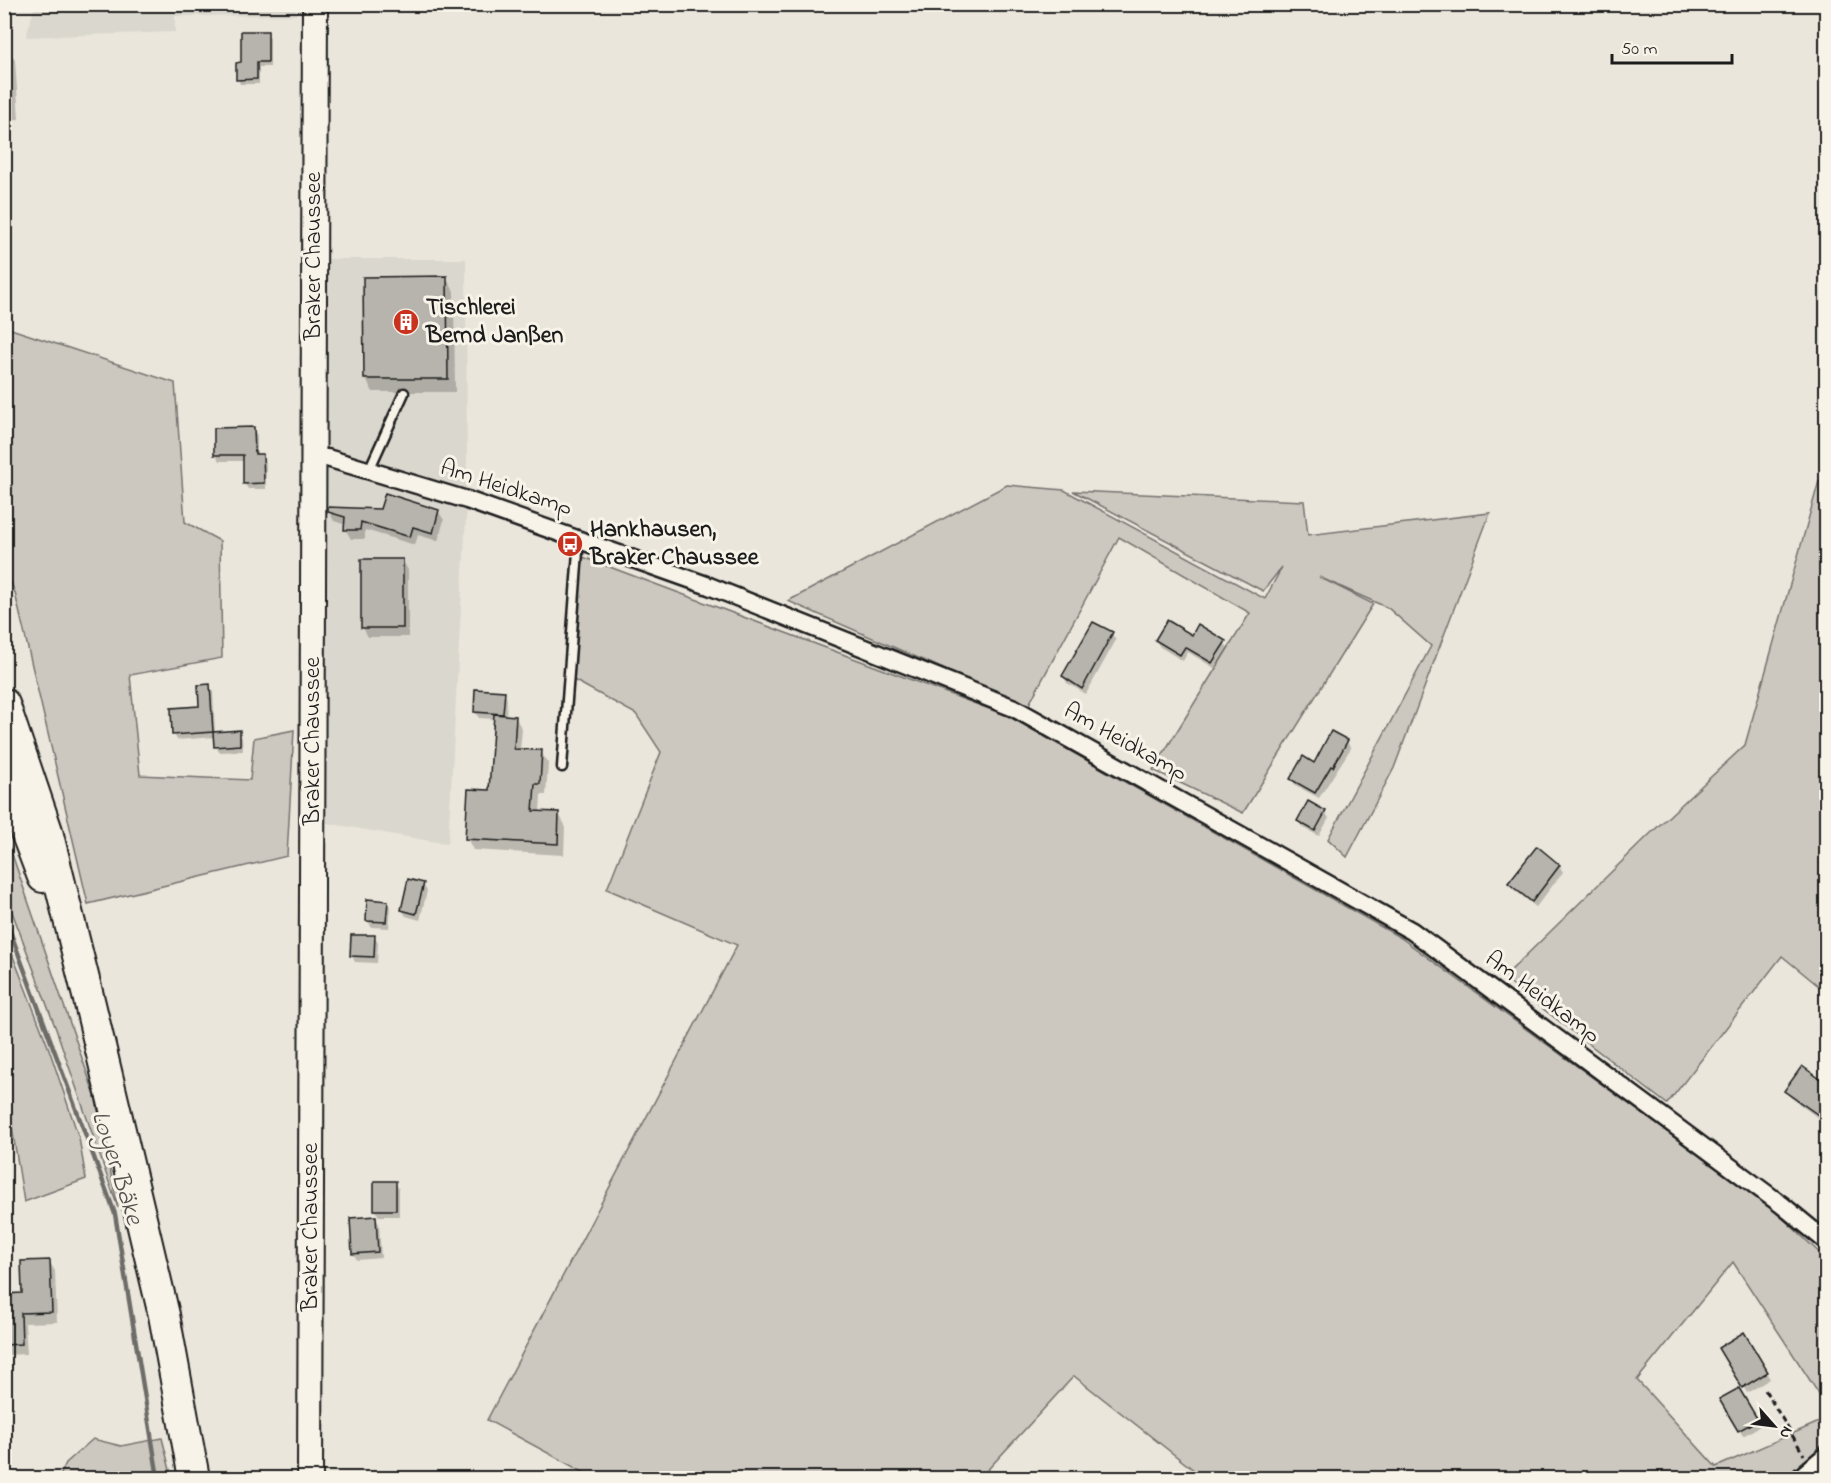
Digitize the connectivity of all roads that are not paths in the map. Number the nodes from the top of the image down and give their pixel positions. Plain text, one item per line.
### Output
1 (315, 4) edge
2 (404, 393) dead end
3 (313, 458) junction
4 (369, 470) junction
5 (579, 538) junction
6 (4, 704) edge
7 (562, 767) dead end
8 (4, 774) edge
9 (90, 1004) junction
10 (1827, 1241) edge
11 (1827, 1455) edge
12 (194, 1479) edge
13 (310, 1479) edge
14 (1798, 1479) edge

1 - 3 street, Braker Chaussee
2 - 4 lane
3 - 4 street, Am Heidkamp
3 - 13 street, Braker Chaussee
4 - 5 street, Am Heidkamp
5 - 7 lane
5 - 10 street, Am Heidkamp
6 - 9 highway
8 - 9 highway
9 - 12 highway
11 - 14 street

